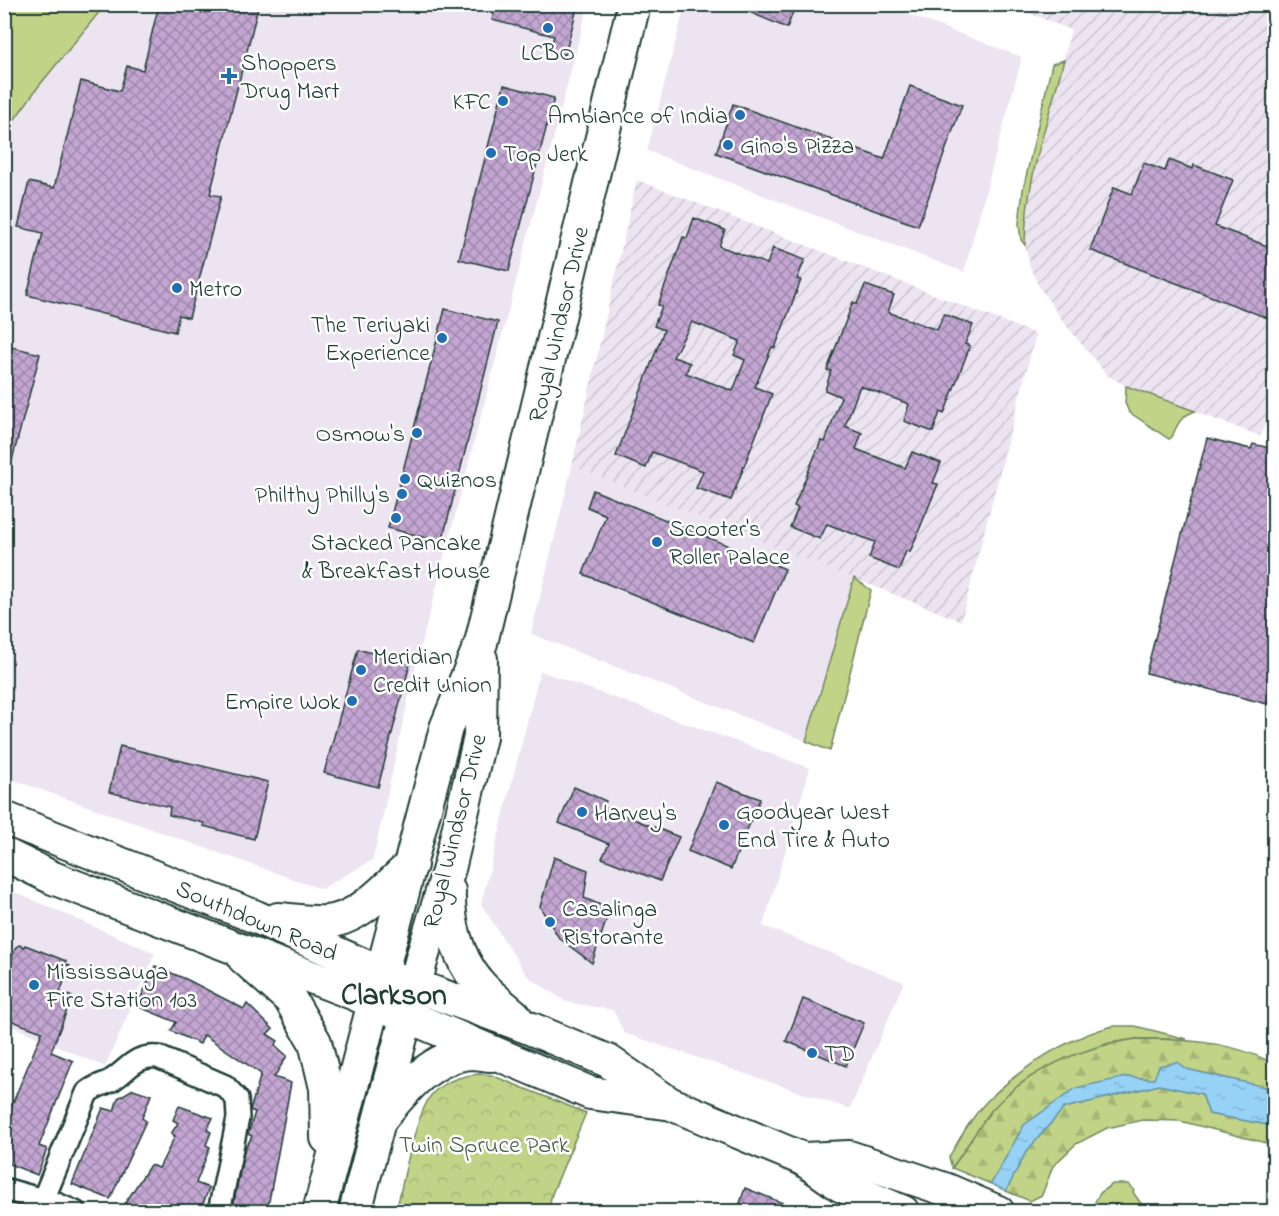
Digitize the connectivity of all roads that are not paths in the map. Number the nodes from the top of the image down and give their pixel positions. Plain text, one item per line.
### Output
1 (634, 4) edge
2 (481, 643) junction
3 (4, 818) edge
4 (4, 854) edge
5 (450, 864) junction
6 (411, 865) junction
7 (256, 917) junction
8 (230, 945) junction
9 (414, 985) junction
10 (377, 987) junction
11 (406, 1015) junction
12 (527, 1027) junction
13 (503, 1057) junction
14 (669, 1103) junction
15 (379, 1120) junction
16 (803, 1159) junction
17 (328, 1176) junction
18 (4, 1189) edge
19 (43, 1200) junction
20 (75, 1212) edge
21 (219, 1212) edge
22 (319, 1212) edge
23 (355, 1212) edge
24 (903, 1212) edge
25 (998, 1212) edge

1 - 2 main road, Royal Windsor Drive
2 - 5 main road, Royal Windsor Drive
2 - 6 main road, Royal Windsor Drive
3 - 7 main road, Southdown Road
4 - 8 main road, Southdown Road
5 - 9 main road, Royal Windsor Drive
5 - 12 main road
6 - 7 main road
6 - 10 main road, Royal Windsor Drive
7 - 10 main road, Southdown Road
8 - 10 main road, Southdown Road
8 - 17 main road
9 - 10 main road, Southdown Road
9 - 11 main road, Royal Windsor Drive
9 - 12 main road, Southdown Road
10 - 11 main road, Southdown Road
10 - 17 main road, Royal Windsor Drive
11 - 13 main road, Southdown Road
11 - 15 main road, Royal Windsor Drive
12 - 14 main road, Southdown Road
13 - 14 main road, Southdown Road
13 - 15 main road
14 - 16 main road, Southdown Road
15 - 23 main road, Royal Windsor Drive
16 - 24 main road, Southdown Road
16 - 25 main road, Southdown Road
17 - 22 main road
18 - 19 street
19 - 20 street
19 - 21 street

